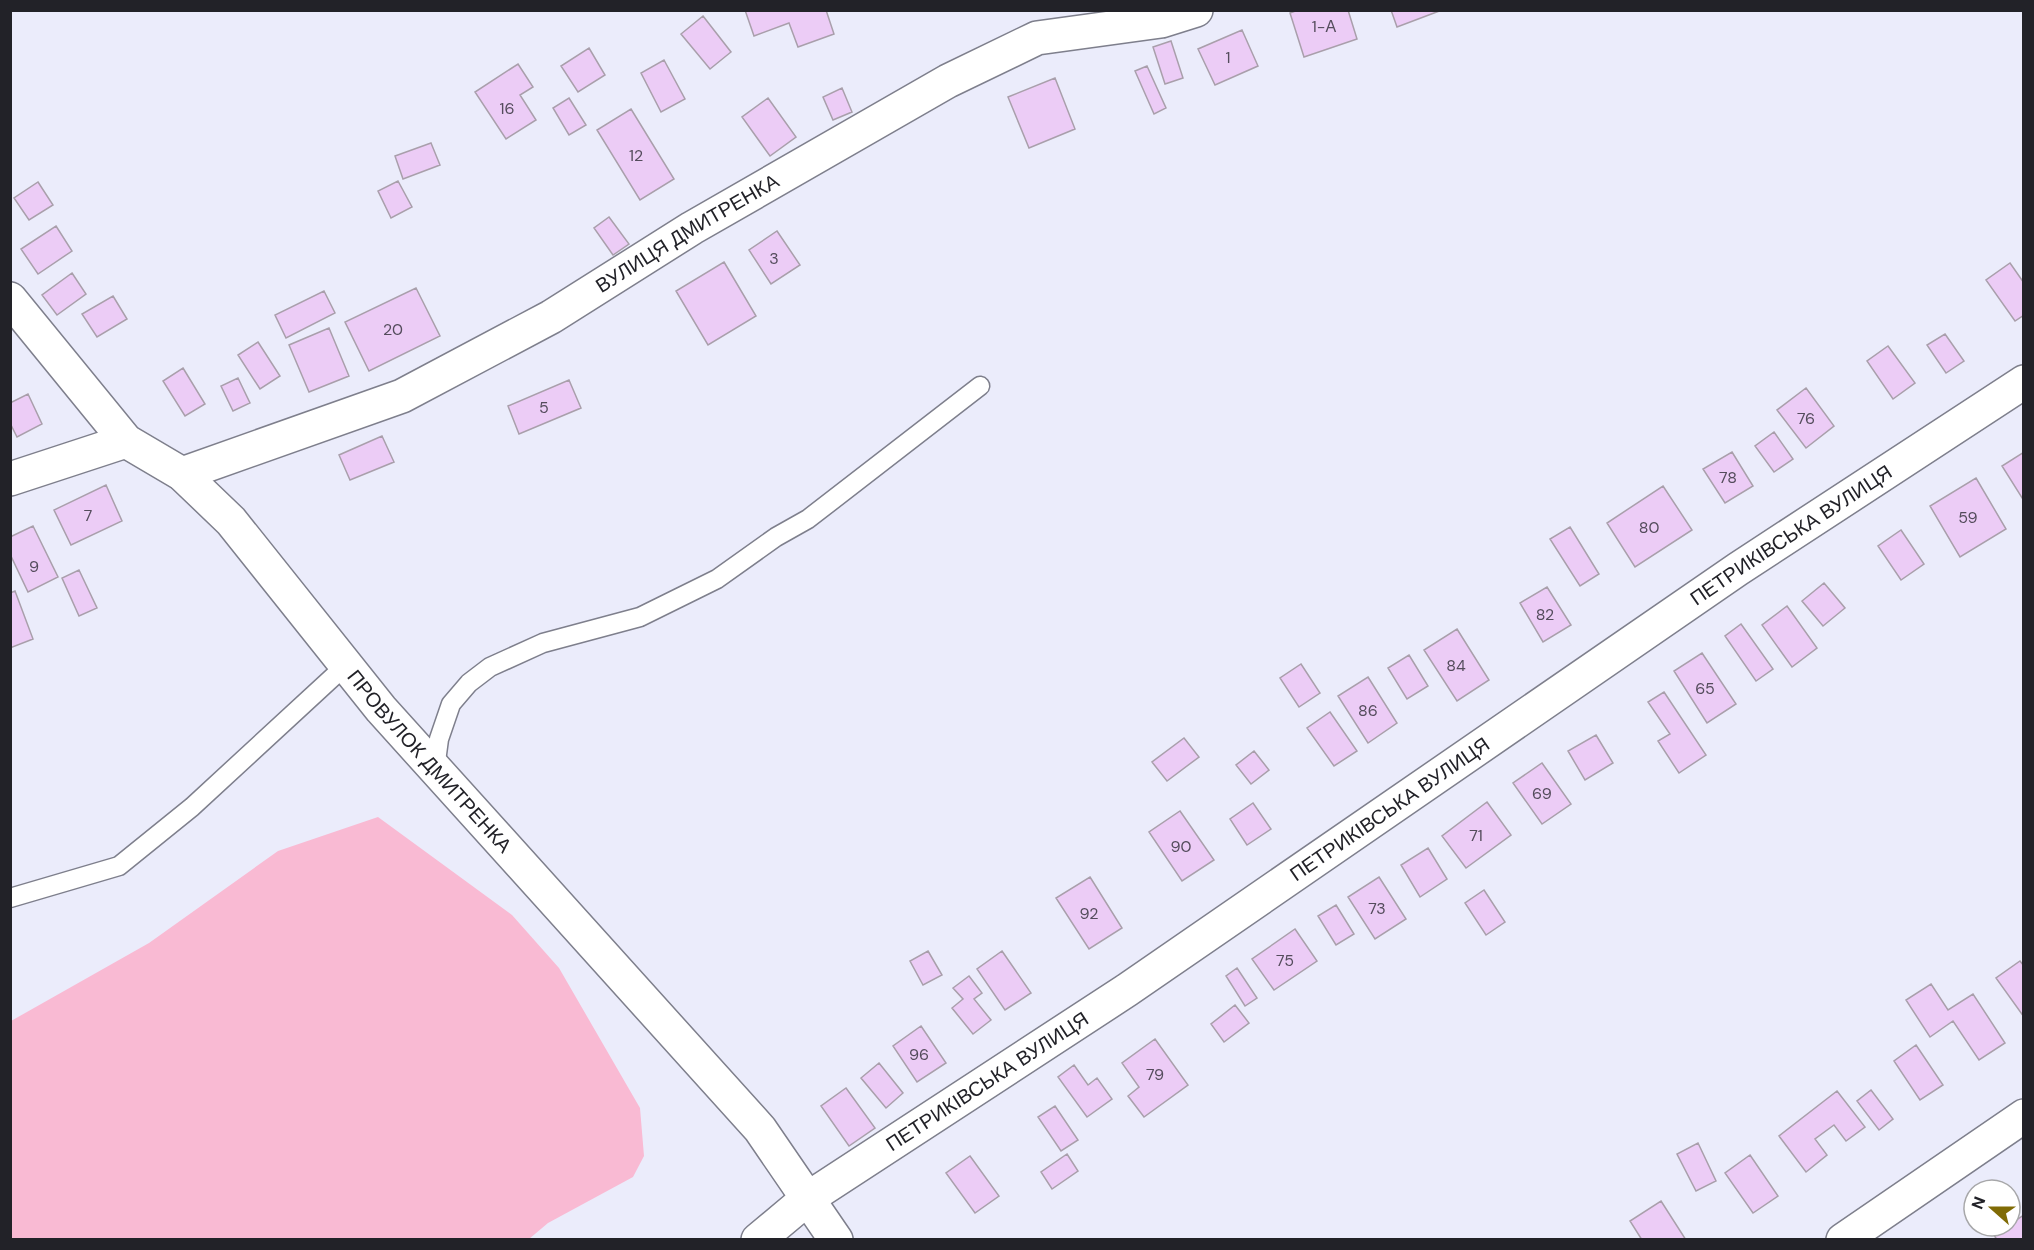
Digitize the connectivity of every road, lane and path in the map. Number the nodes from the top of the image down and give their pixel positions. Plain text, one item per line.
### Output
1 (1196, 10) edge
2 (10, 299) edge
3 (2024, 382) edge
4 (980, 386) dead end
5 (126, 441) junction
6 (182, 474) junction
7 (10, 479) edge
8 (346, 665) junction
9 (435, 769) junction
10 (10, 898) edge
11 (2024, 1116) edge
12 (807, 1200) junction
13 (758, 1239) edge
14 (836, 1239) edge
15 (1843, 1239) edge

1 - 6 street, ВУЛИЦЯ ДМИТРЕНКА
2 - 5 street, ПРОВУЛОК ДМИТРЕНКА
3 - 12 street, ПЕТРИКІВСЬКА ВУЛИЦЯ
4 - 9 lane
5 - 6 street, ПРОВУЛОК ДМИТРЕНКА
5 - 7 street
6 - 8 street, ПРОВУЛОК ДМИТРЕНКА
8 - 9 street, ПРОВУЛОК ДМИТРЕНКА
8 - 10 lane
9 - 12 street, ПРОВУЛОК ДМИТРЕНКА
11 - 15 street
12 - 13 street, ПЕТРИКІВСЬКА ВУЛИЦЯ
12 - 14 street, ПРОВУЛОК ДМИТРЕНКА

